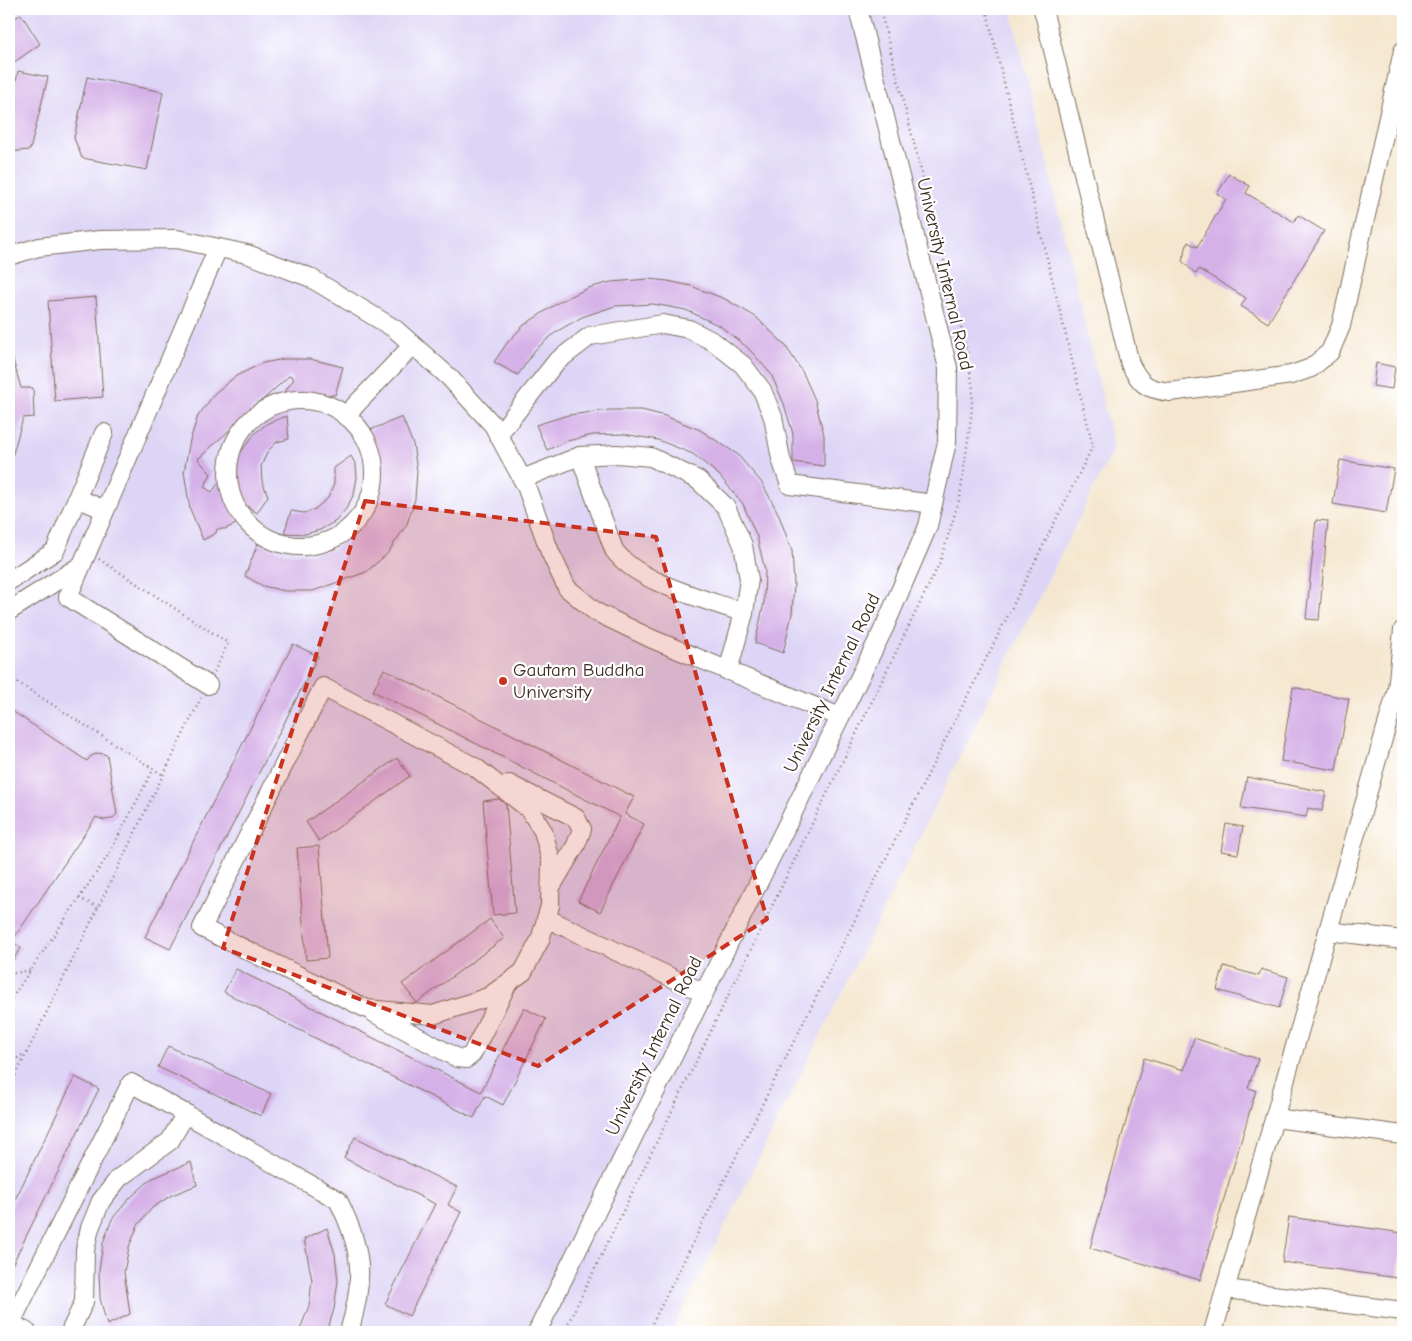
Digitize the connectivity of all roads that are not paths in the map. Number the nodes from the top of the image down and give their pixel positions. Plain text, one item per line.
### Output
1 (858, 9) edge
2 (1043, 9) edge
3 (1403, 51) edge
4 (218, 248) junction
5 (9, 256) edge
6 (413, 345) junction
7 (345, 416) junction
8 (104, 433) dead end
9 (498, 435) junction
10 (580, 456) junction
11 (522, 479) junction
12 (77, 498) junction
13 (933, 504) junction
14 (105, 510) junction
15 (83, 559) junction
16 (9, 581) edge
17 (9, 611) edge
18 (744, 613) junction
19 (1403, 630) edge
20 (728, 671) junction
21 (208, 685) road end
22 (1400, 691) edge
23 (840, 717) junction
24 (475, 767) junction
25 (551, 888) junction
26 (546, 918) junction
27 (1328, 931) junction
28 (1403, 940) edge
29 (508, 983) junction
30 (704, 993) junction
31 (367, 1009) junction
32 (186, 1113) junction
33 (1274, 1118) junction
34 (1403, 1135) edge
35 (1226, 1289) junction
36 (1403, 1311) edge
37 (10, 1325) edge
38 (27, 1332) edge
39 (70, 1332) edge
40 (349, 1332) edge
41 (537, 1332) edge
42 (1213, 1332) edge

1 - 13 street, University Internal Road
2 - 3 street
4 - 5 street
4 - 6 street
4 - 14 street
6 - 7 street
6 - 9 street
7 - 7 street
8 - 12 street
9 - 11 street
9 - 13 street
10 - 11 street
10 - 18 street
10 - 18 street
11 - 20 street
12 - 14 street
12 - 16 street
13 - 23 street, University Internal Road
14 - 15 street
15 - 17 street
15 - 21 street
18 - 20 street
19 - 22 street
20 - 23 street
22 - 27 street
23 - 30 street, University Internal Road
24 - 25 street
24 - 25 street
24 - 31 street
25 - 26 street
26 - 29 street
26 - 30 street
27 - 28 street
27 - 33 street
29 - 31 street
29 - 31 street
30 - 41 street, University Internal Road
32 - 37 street
32 - 39 street
32 - 40 street
33 - 34 street
33 - 35 street
35 - 36 street
35 - 42 street
37 - 38 street

